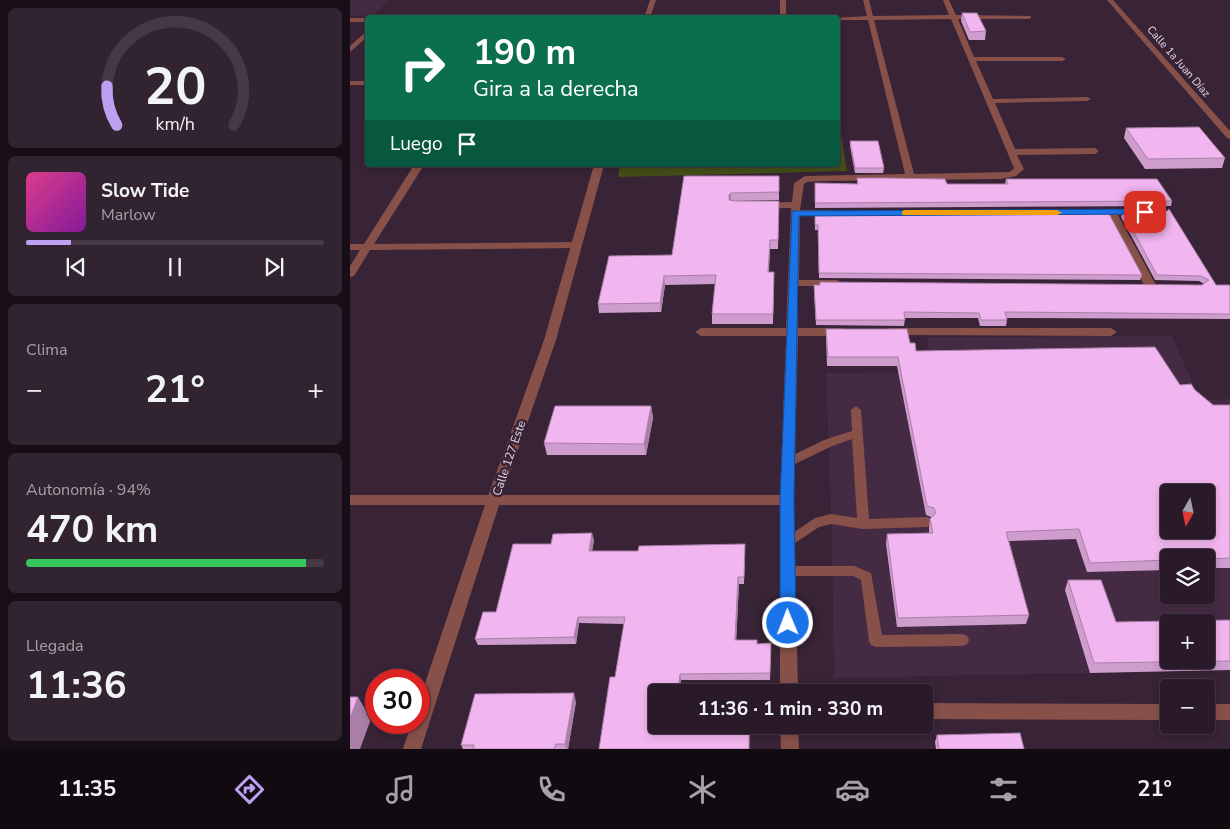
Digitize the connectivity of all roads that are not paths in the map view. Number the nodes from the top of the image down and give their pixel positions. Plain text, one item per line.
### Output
1 (653, 0) edge
2 (783, 0) edge
3 (866, 0) edge
4 (946, 0) edge
5 (1110, 0) edge
6 (648, 15) edge
7 (783, 15) edge
8 (953, 17) junction
9 (1029, 17) dead end
10 (840, 18) edge
11 (870, 18) junction
12 (350, 20) edge
13 (365, 20) edge
14 (365, 35) edge
15 (350, 50) edge
16 (1062, 59) dead end
17 (970, 60) junction
18 (350, 83) edge
19 (365, 83) edge
20 (1087, 99) dead end
21 (989, 101) junction
22 (1230, 136) edge
23 (1012, 152) junction
24 (1095, 152) dead end
25 (419, 167) edge
26 (598, 167) edge
27 (910, 176) junction
28 (752, 205) edge
29 (795, 209) junction
30 (1111, 212) junction
31 (1153, 212) edge
32 (844, 213) edge
33 (1081, 213) edge
34 (577, 245) junction
35 (368, 247) junction
36 (350, 248) edge
37 (350, 274) edge
38 (792, 283) junction
39 (852, 283) edge
40 (1150, 285) edge
41 (701, 332) dead end
42 (792, 332) junction
43 (852, 332) edge
44 (881, 332) edge
45 (1111, 332) dead end
46 (856, 410) dead end
47 (857, 433) junction
48 (789, 462) junction
49 (494, 499) junction
50 (350, 500) edge
51 (787, 500) junction
52 (927, 522) dead end
53 (863, 524) junction
54 (788, 542) junction
55 (788, 571) junction
56 (962, 640) dead end
57 (789, 684) edge
58 (933, 711) edge
59 (1160, 712) edge
60 (1215, 712) edge
61 (1230, 712) edge
62 (789, 734) edge
63 (412, 749) edge
64 (790, 749) edge

1 - 6 street
2 - 7 street
3 - 11 street
4 - 8 street
5 - 22 street, Calle 1a Juan Díaz
8 - 9 street
8 - 11 street
8 - 17 street
10 - 11 street
11 - 27 street
12 - 13 street
14 - 15 street
16 - 17 street
17 - 21 street
18 - 19 street
20 - 21 street
21 - 23 street
23 - 24 street
23 - 27 street
25 - 35 street
26 - 34 street, Calle 127 Este
27 - 29 street
28 - 29 street
29 - 32 street
29 - 38 street
30 - 31 street
30 - 33 street
30 - 40 street
34 - 35 street
34 - 49 street, Calle 127 Este
35 - 36 street
35 - 37 street
38 - 39 street
38 - 42 street
41 - 42 street
42 - 43 street
42 - 48 street
44 - 45 street
46 - 47 lane
47 - 48 lane
47 - 53 lane
48 - 51 street
49 - 50 street
49 - 51 street
49 - 63 street, Calle 127 Este
51 - 54 street
52 - 53 lane
53 - 54 lane
54 - 55 street
55 - 56 lane
55 - 57 street
58 - 59 street
60 - 61 street
62 - 64 street

